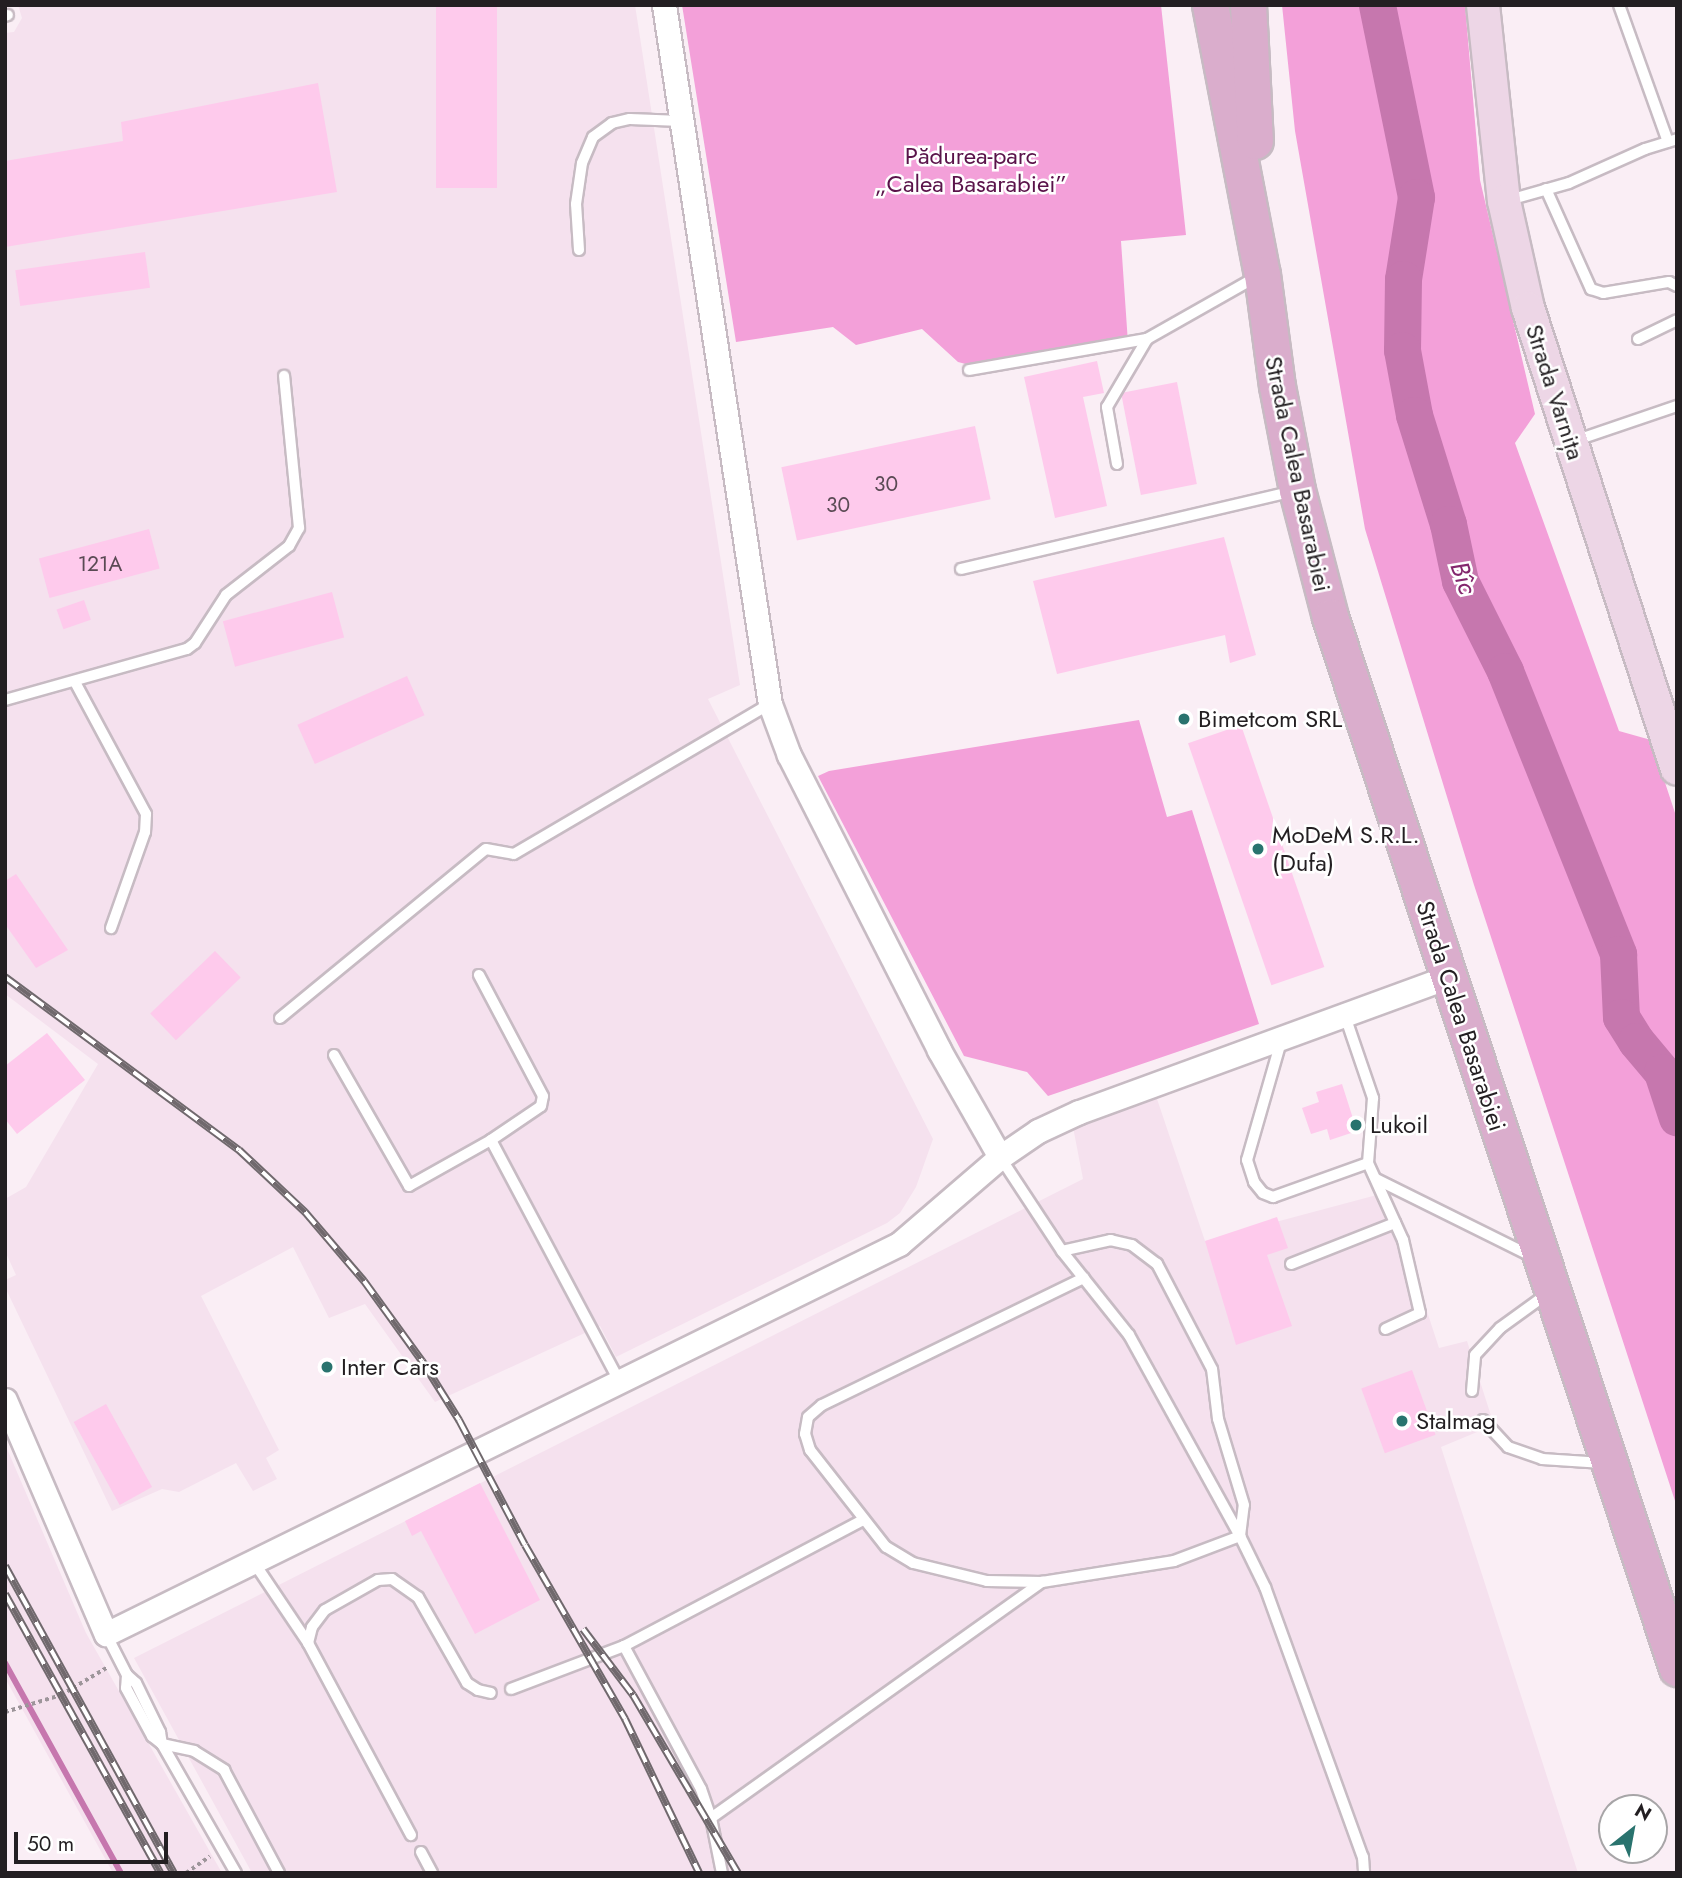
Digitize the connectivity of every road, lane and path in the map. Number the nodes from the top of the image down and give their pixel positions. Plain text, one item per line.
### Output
1 (664, 5) edge
2 (1210, 5) edge
3 (1248, 5) edge
4 (1483, 5) edge
5 (1619, 5) edge
6 (681, 121) junction
7 (1672, 141) edge
8 (1546, 189) junction
9 (1504, 201) junction
10 (579, 250) dead end
11 (1262, 274) junction
12 (1677, 286) edge
13 (1677, 320) edge
14 (1147, 339) junction
15 (1638, 339) dead end
16 (969, 370) dead end
17 (284, 376) dead end
18 (1677, 406) edge
19 (1571, 442) junction
20 (1117, 464) dead end
21 (1297, 490) junction
22 (961, 569) dead end
23 (75, 682) junction
24 (5, 700) edge
25 (770, 704) junction
26 (1677, 768) edge
27 (110, 928) dead end
28 (480, 975) dead end
29 (1448, 977) junction
30 (1345, 1016) junction
31 (280, 1018) dead end
32 (1282, 1038) junction
33 (334, 1055) dead end
34 (491, 1140) junction
35 (1000, 1157) junction
36 (1368, 1163) junction
37 (1376, 1179) junction
38 (1395, 1223) junction
39 (1062, 1251) junction
40 (1291, 1264) dead end
41 (1547, 1275) junction
42 (1084, 1278) junction
43 (1385, 1329) dead end
44 (619, 1381) junction
45 (1472, 1391) dead end
46 (5, 1400) edge
47 (1483, 1420) dead end
48 (1609, 1464) junction
49 (863, 1520) junction
50 (1240, 1536) junction
51 (253, 1561) junction
52 (1042, 1582) junction
53 (106, 1634) junction
54 (308, 1643) junction
55 (624, 1646) junction
56 (1677, 1668) edge
57 (90, 1676) dead end
58 (512, 1689) dead end
59 (491, 1693) dead end
60 (5, 1712) edge
61 (162, 1744) junction
62 (711, 1818) junction
63 (411, 1835) dead end
64 (421, 1852) dead end
65 (223, 1853) junction
66 (186, 1873) edge
67 (236, 1873) edge
68 (279, 1873) edge
69 (432, 1873) edge
70 (722, 1873) edge
71 (1364, 1873) edge

1 - 6 street
2 - 11 main road, Strada Calea Basarabiei
3 - 11 main road, Strada Calea Basarabiei
4 - 9 street, Strada Varnița
5 - 7 lane
6 - 10 lane
6 - 25 street
7 - 8 lane
8 - 9 lane
8 - 12 lane
9 - 19 street, Strada Varnița
11 - 14 lane
11 - 21 main road, Strada Calea Basarabiei
13 - 15 lane
14 - 16 lane
14 - 20 lane
17 - 23 lane
18 - 19 lane
19 - 26 street, Strada Varnița
21 - 22 lane
21 - 29 main road, Strada Calea Basarabiei
23 - 24 lane
23 - 27 lane
25 - 31 lane
25 - 35 street
28 - 34 lane
29 - 30 street
29 - 41 main road, Strada Calea Basarabiei
30 - 32 street
30 - 36 lane
32 - 35 street
32 - 36 lane
33 - 34 lane
34 - 44 lane
35 - 39 lane
35 - 44 street
36 - 37 lane
37 - 38 lane
37 - 41 lane
38 - 40 lane
38 - 43 lane
39 - 42 lane
39 - 50 lane
41 - 45 lane
41 - 48 main road, Strada Calea Basarabiei
42 - 49 lane
42 - 50 lane
44 - 51 street
46 - 53 street
47 - 48 lane
48 - 56 main road, Strada Calea Basarabiei
49 - 52 lane
49 - 55 lane
50 - 52 lane
50 - 71 lane
51 - 53 street
51 - 54 lane
52 - 62 lane
53 - 61 lane
54 - 59 lane
54 - 63 lane
55 - 58 lane
55 - 62 lane
57 - 60 path
61 - 65 lane
61 - 68 lane
62 - 70 lane
64 - 69 lane
65 - 66 path
65 - 67 lane

